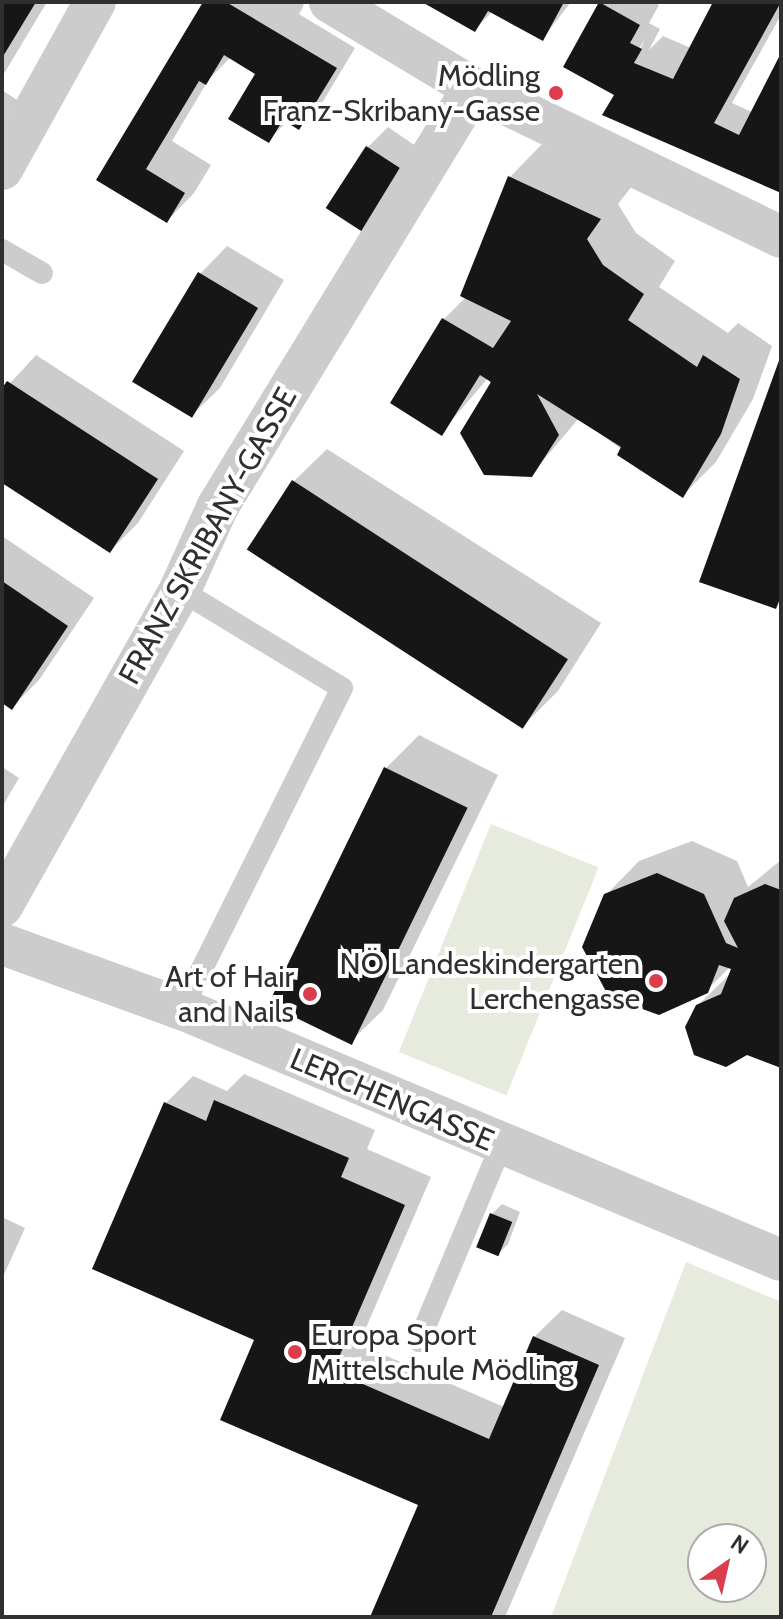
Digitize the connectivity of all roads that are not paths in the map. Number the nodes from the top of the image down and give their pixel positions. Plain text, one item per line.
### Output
1 (95, 2) edge
2 (351, 7) edge
3 (473, 88) junction
4 (2, 169) edge
5 (781, 237) edge
6 (2, 250) edge
7 (42, 273) dead end
8 (180, 590) junction
9 (2, 906) edge
10 (2, 944) edge
11 (182, 1009) junction
12 (501, 1146) junction
13 (781, 1260) edge
14 (419, 1341) dead end

1 - 4 street
2 - 3 street
3 - 5 street
3 - 8 street, FRANZ SKRIBANY-GASSE
6 - 7 lane
8 - 9 street, FRANZ SKRIBANY-GASSE
8 - 11 lane
10 - 11 street, LERCHENGASSE
11 - 12 street, LERCHENGASSE
12 - 13 street, LERCHENGASSE
12 - 14 lane

